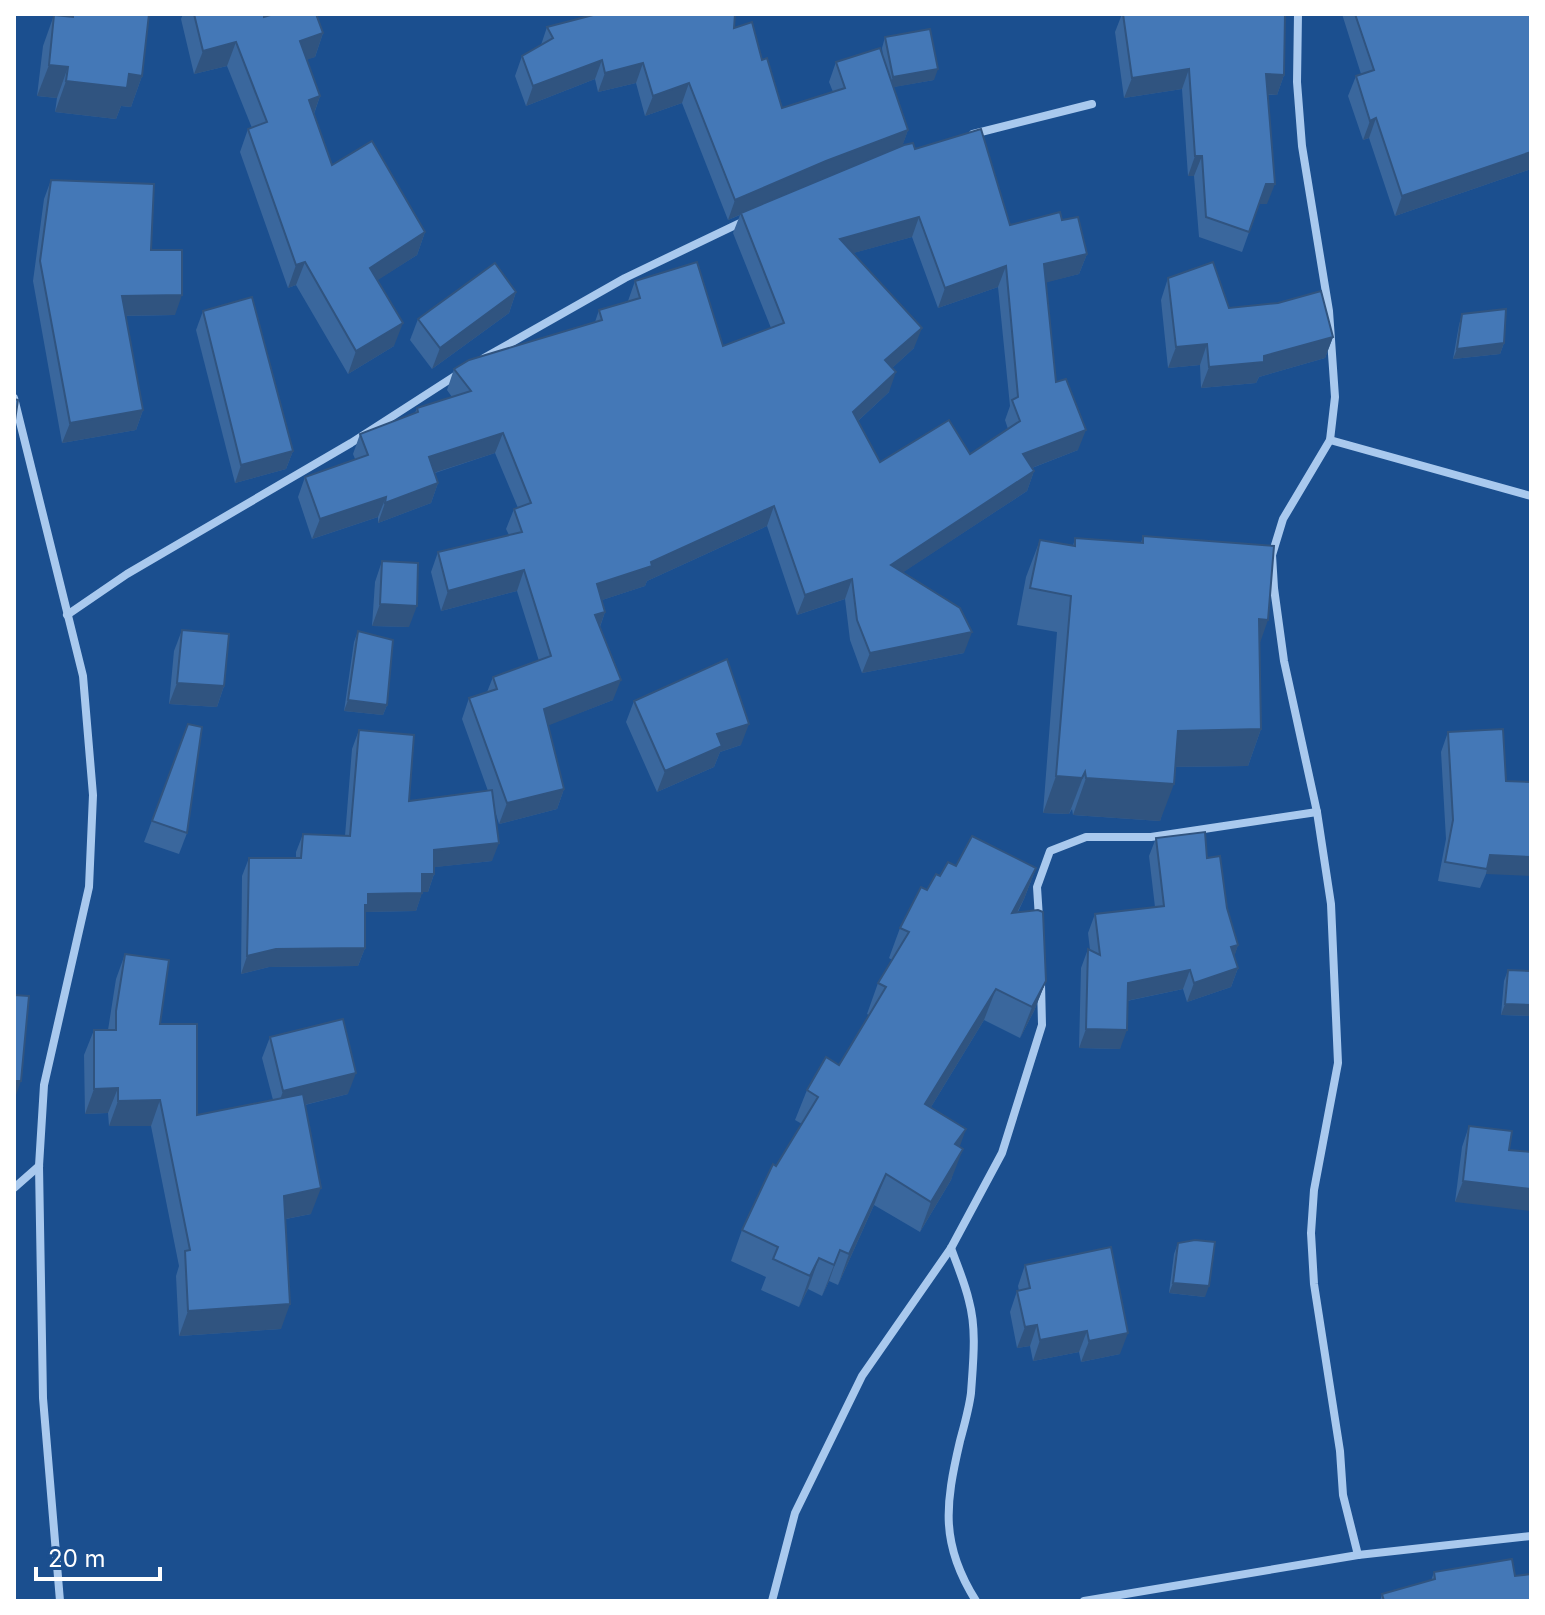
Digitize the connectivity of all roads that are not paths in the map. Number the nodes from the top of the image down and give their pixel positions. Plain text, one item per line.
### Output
1 (1298, 14) edge
2 (1092, 104) dead end
3 (958, 138) edge
4 (751, 218) edge
5 (14, 398) edge
6 (1330, 440) junction
7 (1531, 496) edge
8 (67, 615) junction
9 (1317, 812) junction
10 (1040, 934) edge
11 (1041, 980) edge
12 (39, 1166) junction
13 (14, 1188) edge
14 (951, 1248) junction
15 (1531, 1536) edge
16 (1358, 1555) junction
17 (60, 1601) edge
18 (772, 1601) edge
19 (976, 1601) edge
20 (1084, 1601) edge

1 - 6 street
2 - 3 street
4 - 8 street
5 - 8 street
6 - 7 street
6 - 9 street
8 - 12 street
9 - 10 street
9 - 16 street
11 - 14 street
12 - 13 street
12 - 17 street
14 - 18 street
14 - 19 street
15 - 16 street
16 - 20 street

